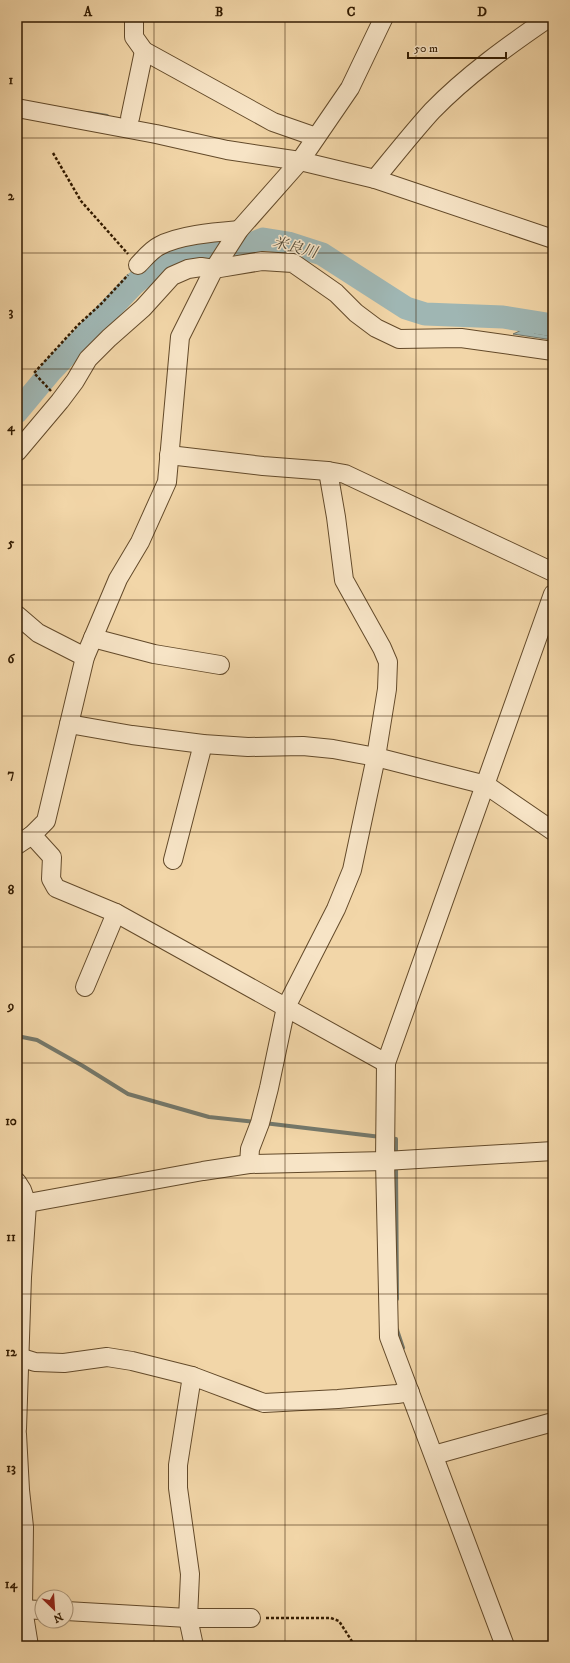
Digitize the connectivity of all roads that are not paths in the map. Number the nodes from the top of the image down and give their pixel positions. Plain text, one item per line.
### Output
1 (134, 17) edge
2 (384, 17) edge
3 (550, 17) edge
4 (553, 25) edge
5 (144, 50) junction
6 (17, 108) edge
7 (130, 118) dead end
8 (316, 137) junction
9 (300, 161) junction
10 (375, 179) junction
11 (239, 230) junction
12 (553, 239) edge
13 (138, 265) road end
14 (214, 269) junction
15 (553, 351) edge
16 (17, 452) edge
17 (169, 455) junction
18 (328, 471) junction
19 (553, 572) edge
20 (553, 594) edge
21 (17, 615) edge
22 (93, 638) junction
23 (85, 657) junction
24 (220, 665) dead end
25 (69, 724) junction
26 (203, 744) junction
27 (376, 757) junction
28 (486, 785) junction
29 (553, 831) edge
30 (24, 840) edge
31 (173, 860) dead end
32 (116, 913) junction
33 (85, 987) dead end
34 (286, 1007) junction
35 (386, 1063) junction
36 (553, 1151) edge
37 (385, 1161) junction
38 (249, 1164) junction
39 (17, 1182) edge
40 (22, 1204) edge
41 (19, 1357) junction
42 (192, 1376) junction
43 (410, 1392) junction
44 (553, 1422) edge
45 (17, 1429) edge
46 (17, 1434) edge
47 (434, 1455) junction
48 (20, 1609) edge
49 (34, 1610) edge
50 (74, 1611) edge
51 (188, 1618) junction
52 (251, 1618) road end
53 (29, 1646) edge
54 (194, 1646) edge
55 (505, 1646) edge

1 - 5 street
2 - 8 street
3 - 4 street
3 - 10 street
5 - 7 street
5 - 8 street
6 - 9 street
8 - 9 street
9 - 10 street
9 - 11 street
10 - 12 street
11 - 13 street
11 - 14 street
14 - 15 street
14 - 16 street
14 - 17 street
17 - 18 street
17 - 22 street
18 - 19 street
18 - 27 street
20 - 28 street
21 - 23 street
22 - 23 street
22 - 24 street
23 - 25 street
25 - 26 street
25 - 30 street
26 - 27 street
26 - 31 street
27 - 28 street
27 - 34 street
28 - 29 street
28 - 35 street
30 - 32 street
32 - 33 street
32 - 34 street
34 - 35 street
34 - 38 street
35 - 37 street
36 - 37 street
37 - 38 street
37 - 43 street
38 - 40 street
39 - 40 street
40 - 41 street
41 - 42 street
41 - 45 street
42 - 43 street
42 - 51 street
43 - 47 street
44 - 47 street
46 - 48 street
47 - 55 street
48 - 49 street
48 - 53 street
50 - 51 street
51 - 52 street
51 - 54 street

